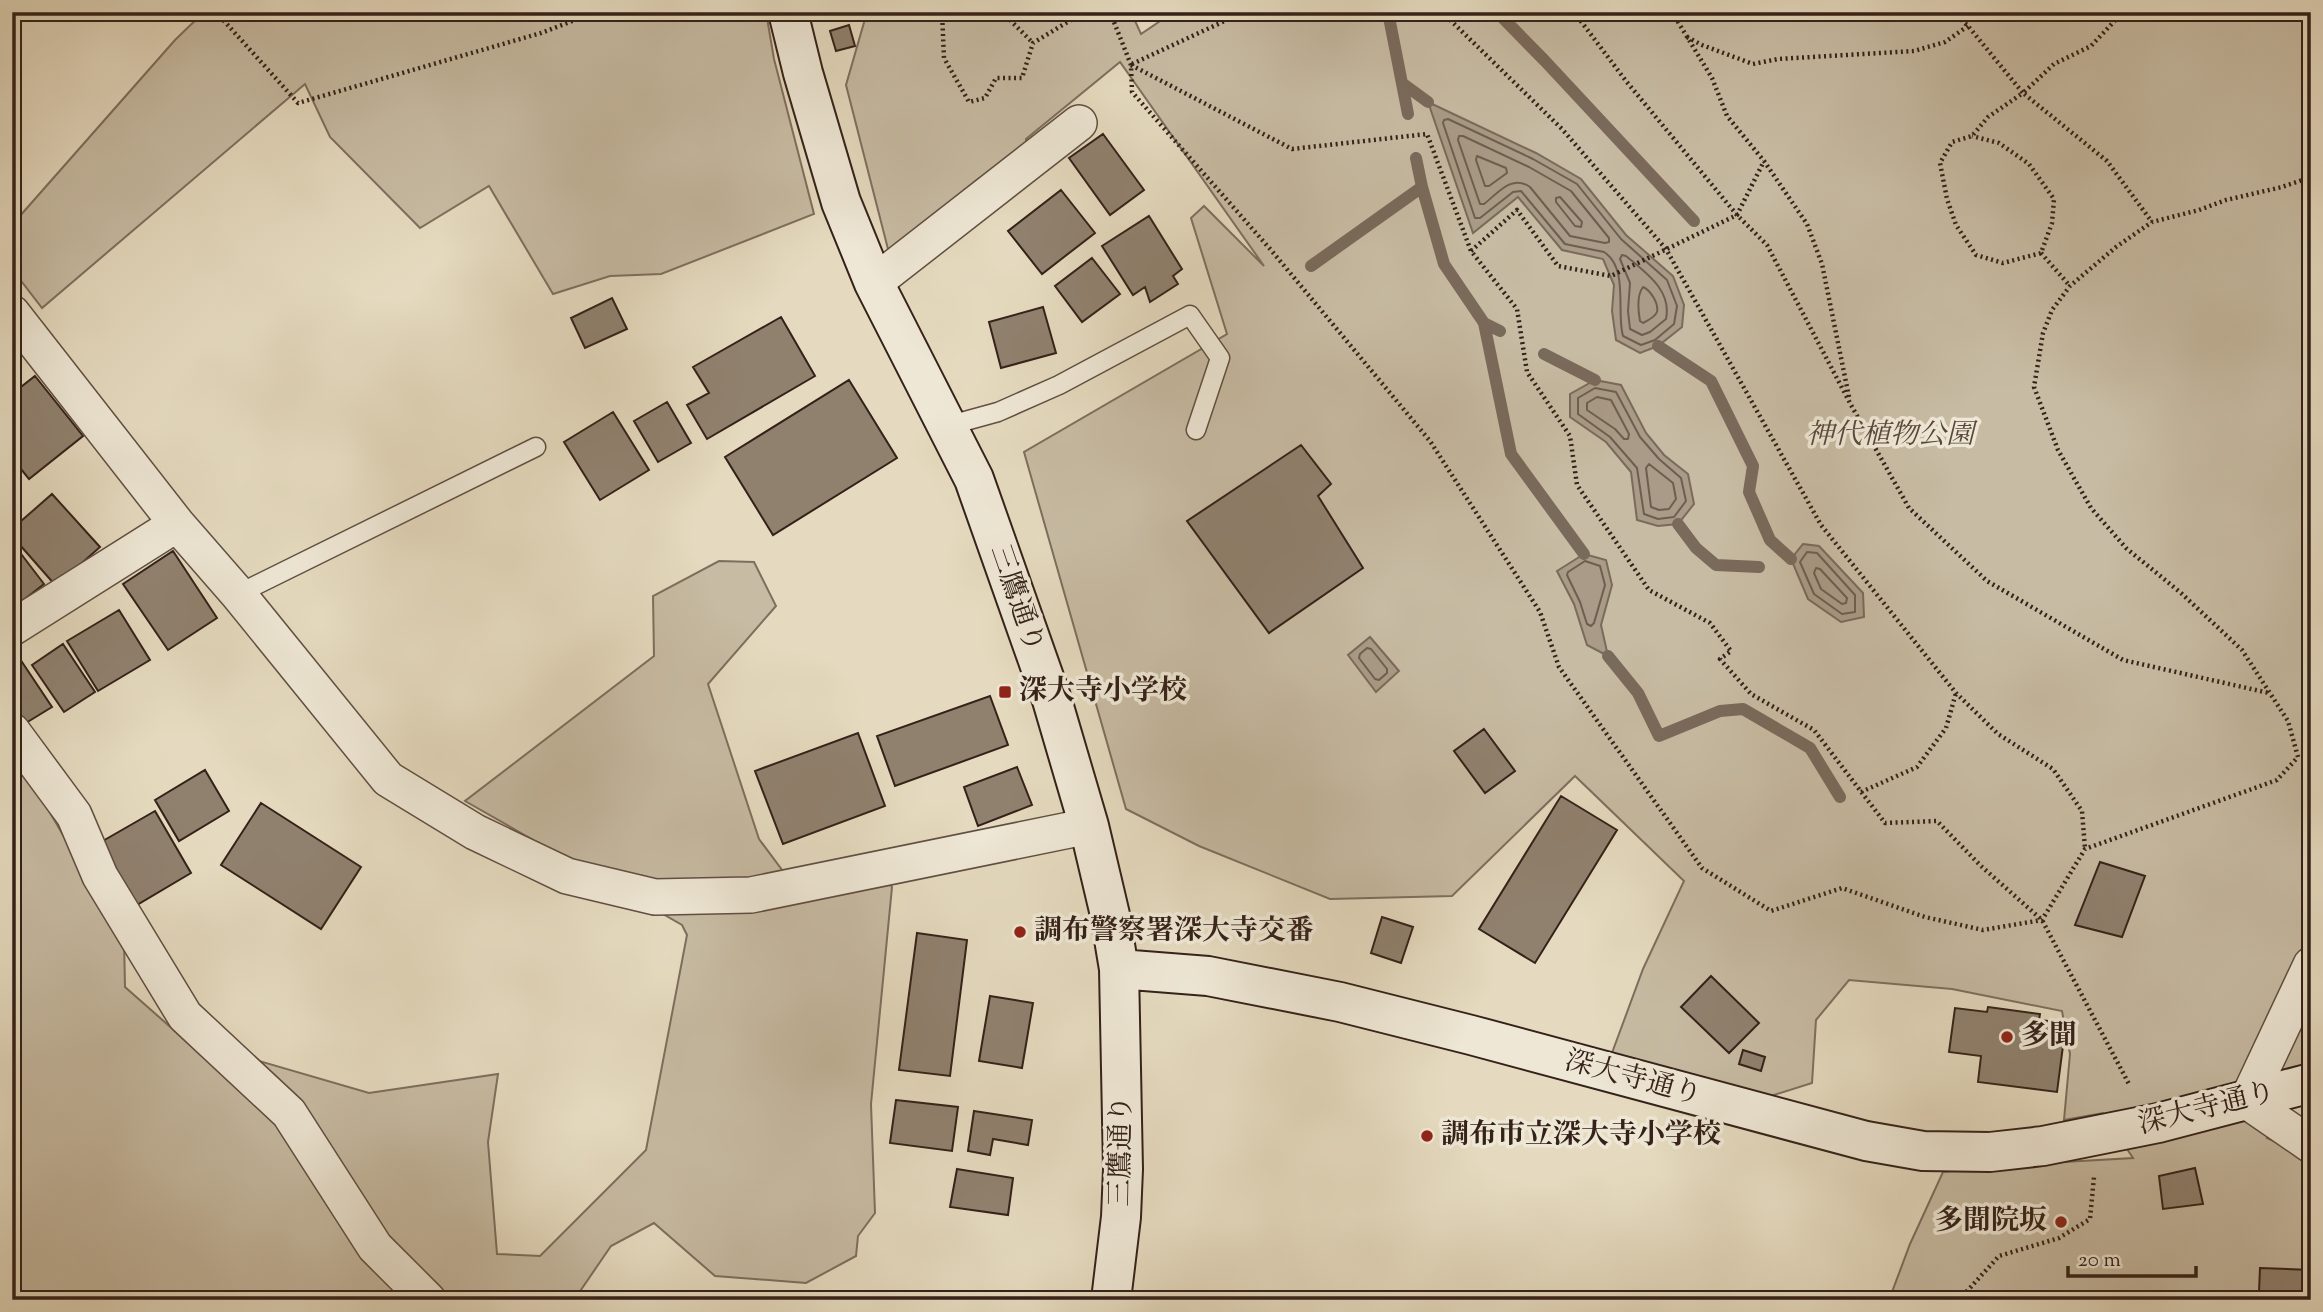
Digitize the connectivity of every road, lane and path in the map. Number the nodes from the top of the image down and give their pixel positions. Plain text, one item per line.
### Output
1 (216, 12) edge
2 (596, 12) edge
3 (788, 12) edge
4 (942, 12) edge
5 (1002, 12) edge
6 (1084, 12) edge
7 (1110, 12) edge
8 (1244, 12) edge
9 (1441, 12) edge
10 (1574, 12) edge
11 (1672, 12) edge
12 (1953, 12) edge
13 (2123, 12) edge
14 (1968, 26) junction
15 (1686, 37) junction
16 (1033, 43) junction
17 (1131, 65) junction
18 (2022, 93) junction
19 (1079, 123) dead end
20 (1972, 136) junction
21 (1764, 161) junction
22 (2311, 177) edge
23 (1737, 215) junction
24 (2152, 222) junction
25 (1667, 249) junction
26 (1471, 251) junction
27 (2041, 253) junction
28 (874, 283) junction
29 (2070, 286) junction
30 (12, 313) edge
31 (1851, 405) junction
32 (947, 426) junction
33 (1196, 430) dead end
34 (536, 447) dead end
35 (177, 524) junction
36 (238, 594) junction
37 (12, 628) edge
38 (2270, 693) junction
39 (1956, 694) junction
40 (12, 731) edge
41 (1861, 792) junction
42 (1089, 827) junction
43 (2085, 849) junction
44 (2042, 920) junction
45 (2311, 965) edge
46 (1119, 969) junction
47 (2311, 1083) edge
48 (2247, 1101) junction
49 (2158, 1123) junction
50 (2099, 1134) junction
51 (2311, 1145) edge
52 (428, 1300) edge
53 (1111, 1300) edge
54 (1959, 1300) edge

1 - 2 path
3 - 28 main road, 三鷹通り
4 - 16 path
5 - 16 path
6 - 16 path
7 - 17 path
8 - 17 path
9 - 25 path
10 - 23 path
11 - 15 path
12 - 14 path
13 - 18 path
14 - 15 path
14 - 18 path
15 - 21 path
17 - 26 path
17 - 44 path
18 - 20 path
18 - 24 path
19 - 28 street
20 - 27 path
20 - 27 path
21 - 23 path
21 - 31 path
22 - 24 path
23 - 25 path
23 - 31 path
24 - 29 path
25 - 26 path
25 - 39 path
26 - 41 path
27 - 29 path
28 - 32 main road, 三鷹通り
29 - 38 path
30 - 35 street
31 - 38 path
32 - 33 lane
32 - 42 main road, 三鷹通り
34 - 36 lane
35 - 36 street
35 - 37 street
36 - 42 street
38 - 43 path
39 - 41 path
39 - 43 path
40 - 52 street
41 - 44 path
42 - 46 main road, 三鷹通り
43 - 44 path
44 - 49 path
45 - 48 street
46 - 50 main road, 深大寺通り
46 - 53 main road, 三鷹通り
47 - 48 main road, 深大寺通り
48 - 49 main road, 深大寺通り
48 - 51 street
49 - 50 main road, 深大寺通り
50 - 54 path

